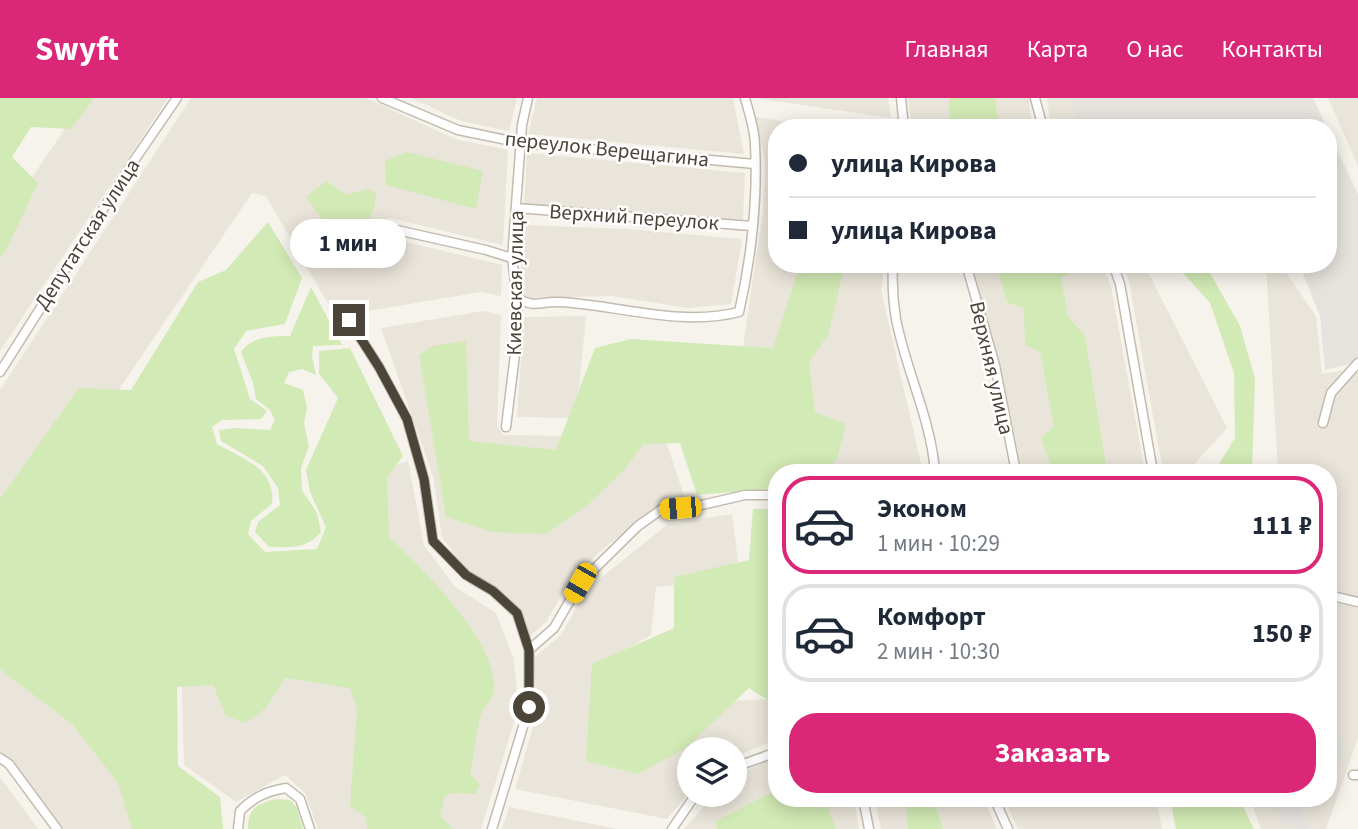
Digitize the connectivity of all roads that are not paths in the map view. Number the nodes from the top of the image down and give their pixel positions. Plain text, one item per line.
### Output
1 (177, 98) edge
2 (382, 98) edge
3 (528, 98) edge
4 (745, 98) edge
5 (901, 98) edge
6 (1035, 98) edge
7 (903, 119) edge
8 (1041, 119) edge
9 (521, 143) junction
10 (755, 164) junction
11 (516, 208) junction
12 (752, 226) junction
13 (388, 228) dead end
14 (512, 258) junction
15 (892, 273) edge
16 (969, 273) edge
17 (1116, 273) edge
18 (517, 298) junction
19 (349, 320) dead end
20 (1358, 363) edge
21 (0, 372) edge
22 (1323, 423) dead end
23 (506, 427) dead end
24 (933, 464) edge
25 (1014, 464) edge
26 (1152, 464) edge
27 (768, 495) edge
28 (1337, 597) edge
29 (1358, 602) edge
30 (529, 650) junction
31 (768, 755) edge
32 (0, 758) edge
33 (747, 763) edge
34 (687, 807) edge
35 (865, 807) edge
36 (998, 807) edge
37 (57, 829) edge
38 (238, 829) edge
39 (310, 829) edge
40 (492, 829) edge
41 (672, 829) edge
42 (869, 829) edge
43 (1008, 829) edge

1 - 21 street, Депутатская улица
2 - 9 street, переулок Верещагина
3 - 9 street, Киевская улица
4 - 10 street
5 - 7 street
6 - 8 street
9 - 10 street, переулок Верещагина
9 - 11 street, Киевская улица
10 - 12 street
11 - 12 street, Верхний переулок
11 - 14 street, Киевская улица
12 - 18 street
13 - 14 street
14 - 18 street, Киевская улица
15 - 24 street
16 - 25 street, Верхняя улица
17 - 26 street
18 - 23 street, Киевская улица
19 - 30 street
20 - 22 street
27 - 30 street
28 - 29 street
30 - 40 street
31 - 33 street
32 - 37 street
34 - 41 street
35 - 42 street
36 - 43 street
38 - 39 street

